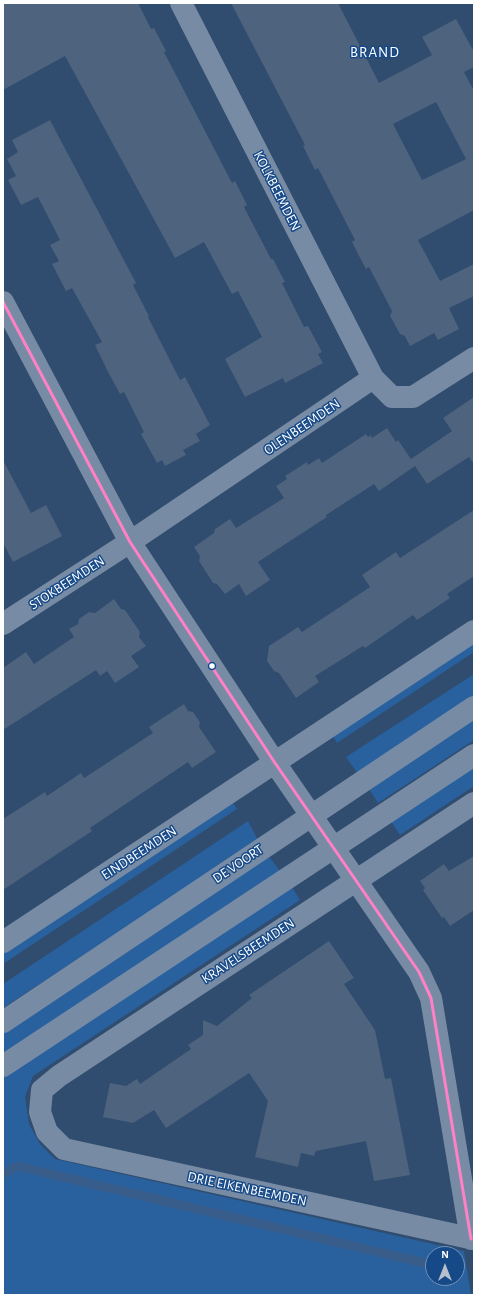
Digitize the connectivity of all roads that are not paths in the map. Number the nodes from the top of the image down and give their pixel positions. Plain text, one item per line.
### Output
1 (181, 3) edge
2 (3, 302) edge
3 (474, 358) edge
4 (373, 378) junction
5 (130, 542) junction
6 (3, 624) edge
7 (474, 631) edge
8 (474, 707) edge
9 (474, 755) edge
10 (275, 764) junction
11 (474, 803) edge
12 (311, 816) junction
13 (333, 848) junction
14 (355, 880) junction
15 (3, 942) edge
16 (3, 1022) edge
17 (3, 1066) edge
18 (40, 1112) joint
19 (473, 1239) edge

1 - 4 street, KOLKBEEMDEN
2 - 5 street
3 - 4 street
4 - 5 street, OLENBEEMDEN
5 - 6 street, STOKBEEMDEN
5 - 10 street
7 - 10 street, EINDBEEMDEN
8 - 12 street, DE VOORT
9 - 13 street
10 - 12 street
10 - 15 street, EINDBEEMDEN
11 - 14 street, KRAVELSBEEMDEN
12 - 13 street
12 - 16 street, DE VOORT
13 - 14 street
13 - 17 street
14 - 18 street, KRAVELSBEEMDEN
14 - 19 street
18 - 19 street, DRIE EIKENBEEMDEN

